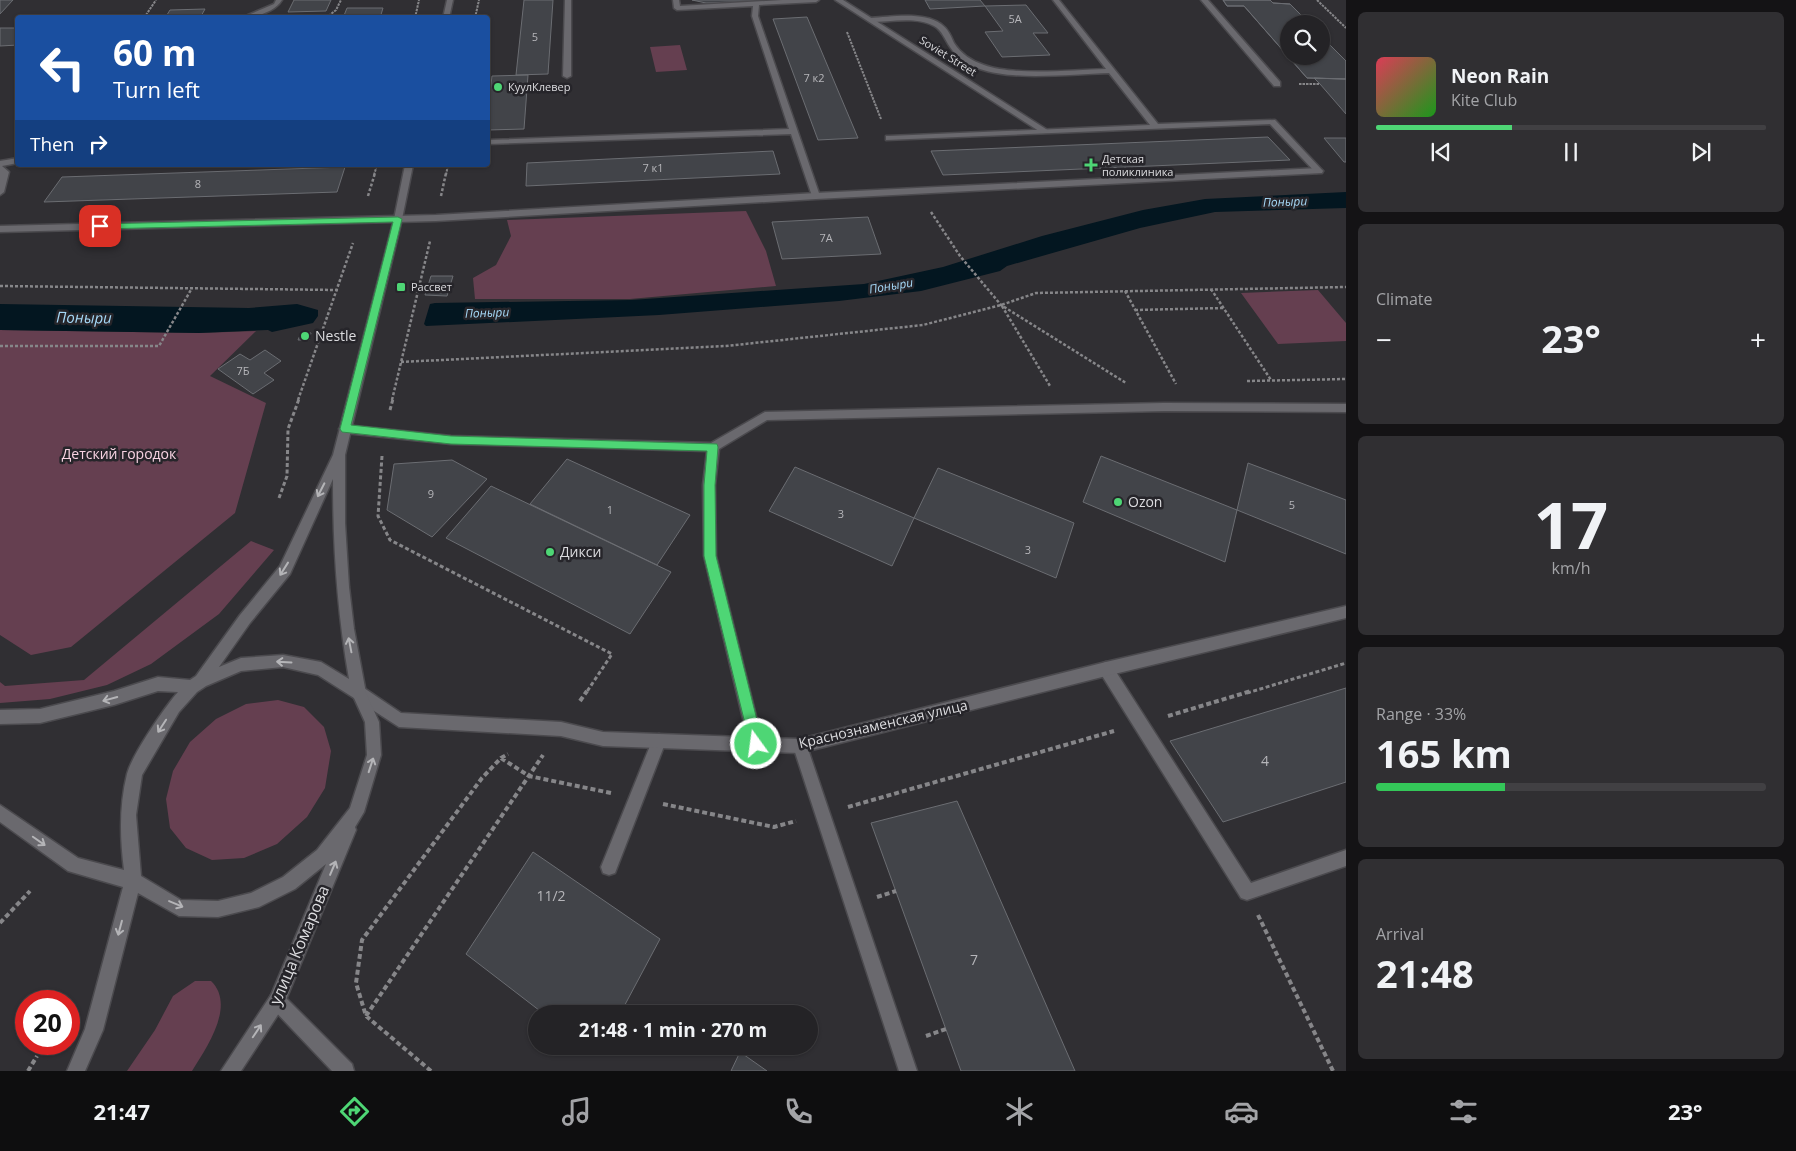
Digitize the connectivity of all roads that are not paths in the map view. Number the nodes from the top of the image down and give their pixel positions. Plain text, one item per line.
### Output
1 (278, 0) edge
2 (450, 0) edge
3 (568, 0) edge
4 (676, 0) edge
5 (816, 0) edge
6 (838, 0) edge
7 (1056, 0) edge
8 (1204, 0) edge
9 (756, 4) junction
10 (251, 15) edge
11 (447, 15) edge
12 (870, 20) junction
13 (1111, 71) junction
14 (567, 76) dead end
15 (1277, 84) dead end
16 (1156, 127) junction
17 (794, 131) junction
18 (1045, 132) junction
19 (889, 138) road end
20 (490, 142) edge
21 (15, 161) edge
22 (0, 164) edge
23 (409, 167) edge
24 (0, 168) edge
25 (0, 192) edge
26 (816, 196) junction
27 (398, 219) junction
28 (0, 228) edge
29 (1346, 408) edge
30 (345, 429) junction
31 (713, 447) junction
32 (339, 455) junction
33 (1346, 612) edge
34 (1106, 669) junction
35 (197, 684) junction
36 (359, 693) junction
37 (0, 717) edge
38 (659, 741) junction
39 (756, 744) junction
40 (800, 746) junction
41 (356, 812) junction
42 (0, 813) edge
43 (1346, 858) edge
44 (608, 867) dead end
45 (133, 881) junction
46 (277, 1001) junction
47 (76, 1071) edge
48 (230, 1071) edge
49 (345, 1071) edge
50 (908, 1071) edge

1 - 10 street
2 - 11 street
3 - 14 street
4 - 9 street
5 - 9 street
6 - 12 street, Soviet Street
7 - 13 street
8 - 15 street
9 - 17 street
12 - 13 street
12 - 18 street, Soviet Street
13 - 16 street
16 - 18 street
16 - 26 street
17 - 20 street
17 - 26 street
18 - 19 street
21 - 22 street
23 - 27 street
24 - 25 street
26 - 27 street
27 - 28 street
27 - 30 street
29 - 31 street
30 - 31 street
30 - 32 street
31 - 39 street
32 -> 35 street
36 -> 32 street
33 - 34 street, Краснознаменская улица
34 - 40 street, Краснознаменская улица
34 - 43 street
36 -> 35 street, Краснознаменская улица
35 -> 37 street
35 -> 45 street
36 - 38 street, Краснознаменская улица
41 -> 36 street
38 - 39 street, Краснознаменская улица
38 - 44 street
39 - 40 street, Краснознаменская улица
40 - 50 street
45 -> 41 street
46 -> 41 street, улица Комарова
42 -> 45 street
45 -> 47 street
48 -> 46 street, улица Комарова
46 - 49 street

